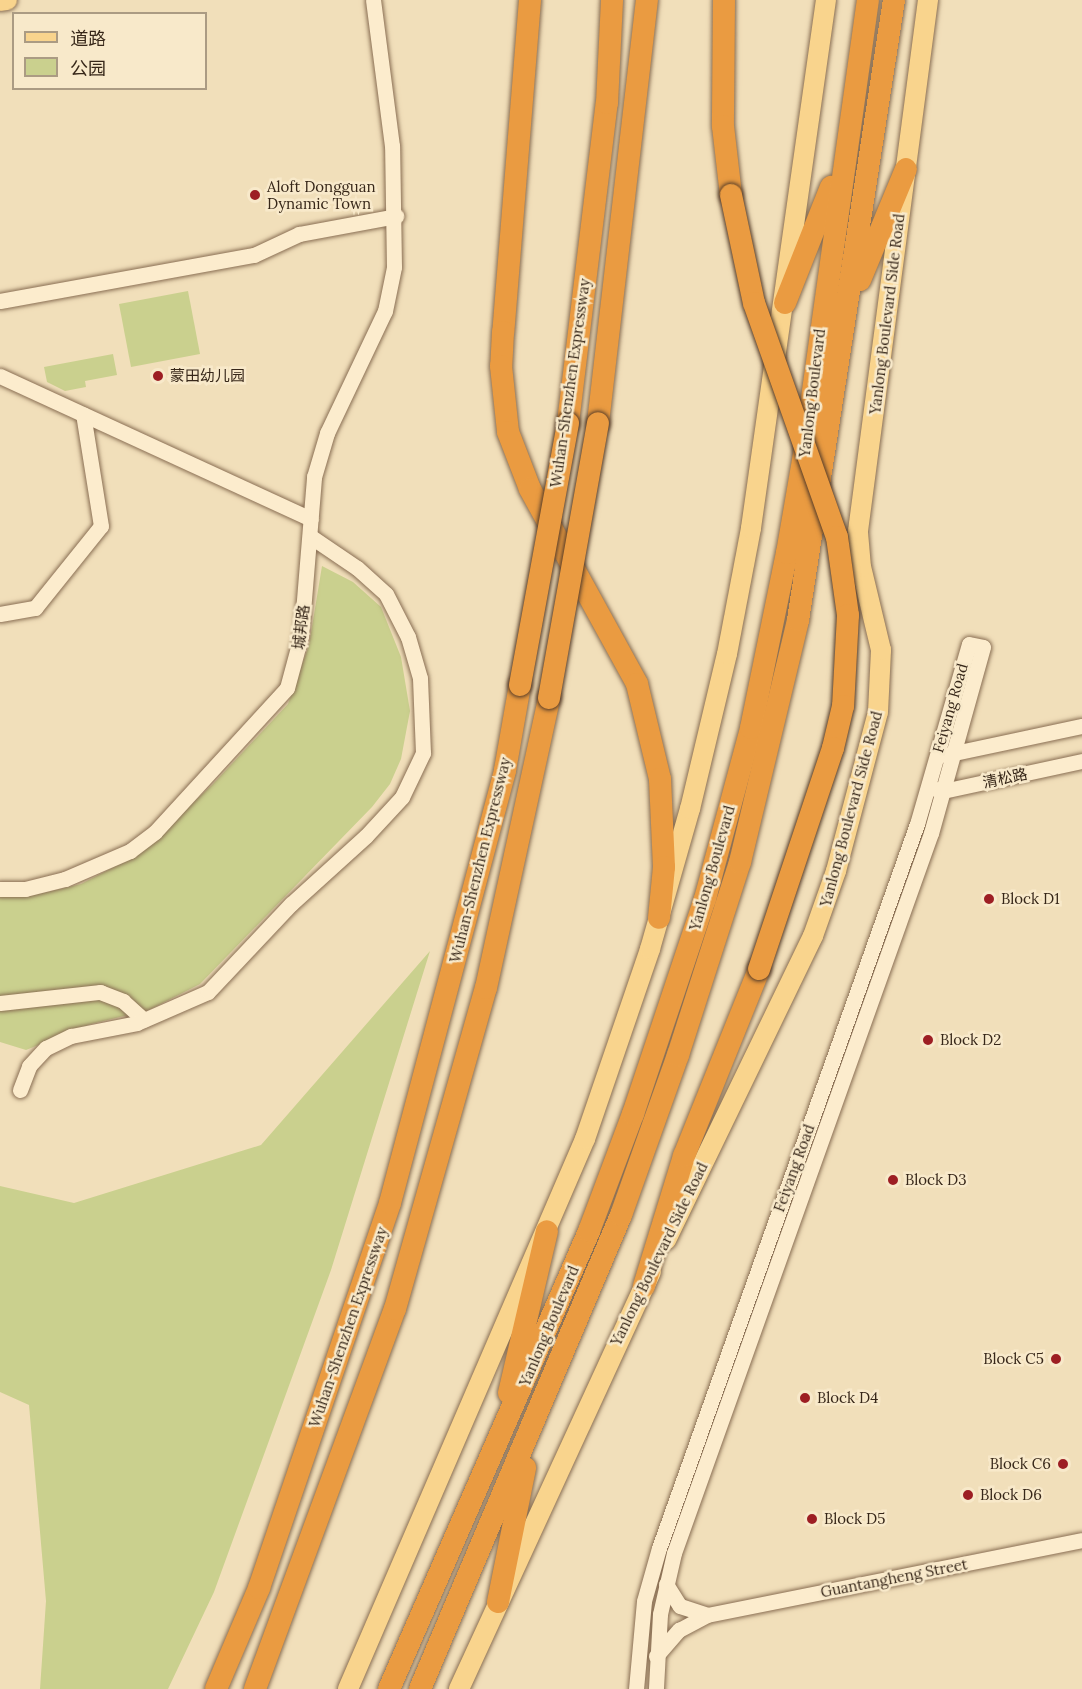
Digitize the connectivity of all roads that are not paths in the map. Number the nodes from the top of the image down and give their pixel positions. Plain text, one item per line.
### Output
1 (7, 0) edge
2 (373, 0) edge
3 (530, 0) edge
4 (612, 0) edge
5 (647, 0) edge
6 (724, 0) edge
7 (826, 0) edge
8 (868, 0) edge
9 (894, 0) edge
10 (928, 0) edge
11 (0, 2) edge
12 (846, 150) junction
13 (906, 169) junction
14 (396, 216) junction
15 (0, 301) edge
16 (785, 303) junction
17 (846, 311) junction
18 (0, 376) edge
19 (83, 414) junction
20 (310, 519) junction
21 (309, 536) junction
22 (0, 614) edge
23 (1082, 726) edge
24 (954, 753) junction
25 (936, 756) junction
26 (1082, 761) edge
27 (935, 789) junction
28 (0, 889) edge
29 (658, 918) junction
30 (0, 1003) edge
31 (144, 1020) junction
32 (20, 1090) dead end
33 (547, 1231) junction
34 (644, 1286) junction
35 (534, 1424) junction
36 (496, 1449) junction
37 (1082, 1540) edge
38 (666, 1584) junction
39 (498, 1602) junction
40 (707, 1615) junction
41 (656, 1656) junction
42 (216, 1689) edge
43 (255, 1689) edge
44 (348, 1689) edge
45 (390, 1689) edge
46 (420, 1689) edge
47 (459, 1689) edge
48 (636, 1689) edge
49 (656, 1689) edge

1 - 11 main road
2 - 14 street, 城邦路
3 - 29 highway
4 - 42 highway, Wuhan-Shenzhen Expressway, bridge
5 - 43 highway, Wuhan-Shenzhen Expressway, bridge
6 - 34 highway, bridge
7 - 16 main road
8 - 12 highway, Yanlong Boulevard
9 - 17 highway, Yanlong Boulevard
10 - 13 main road, Yanlong Boulevard Side Road
12 - 16 highway
12 - 36 highway, Yanlong Boulevard
13 - 17 highway
13 - 34 main road, Yanlong Boulevard Side Road
14 - 15 street
14 - 20 street, 城邦路
16 - 29 main road
17 - 35 highway, Yanlong Boulevard
18 - 19 street
19 - 20 street
19 - 22 street
20 - 21 street, 城邦路
21 - 28 street, 城邦路
21 - 31 street
23 - 24 street
24 - 25 street
24 - 25 street, Feiyang Road
24 - 27 street, Feiyang Road
25 - 27 street, Feiyang Road
26 - 27 street, 清松路
27 - 38 street, Feiyang Road
27 - 48 street, Feiyang Road
29 - 33 main road
30 - 31 street
31 - 32 street
33 - 36 highway
33 - 44 main road
34 - 39 main road, Yanlong Boulevard Side Road
35 - 39 highway
35 - 46 highway, Yanlong Boulevard
36 - 45 highway, Yanlong Boulevard
37 - 40 street, Guantangheng Street
38 - 40 street
38 - 41 street, Feiyang Road
39 - 47 main road, Yanlong Boulevard Side Road
40 - 41 street, Guantangheng Street
41 - 49 street, Feiyang Road

